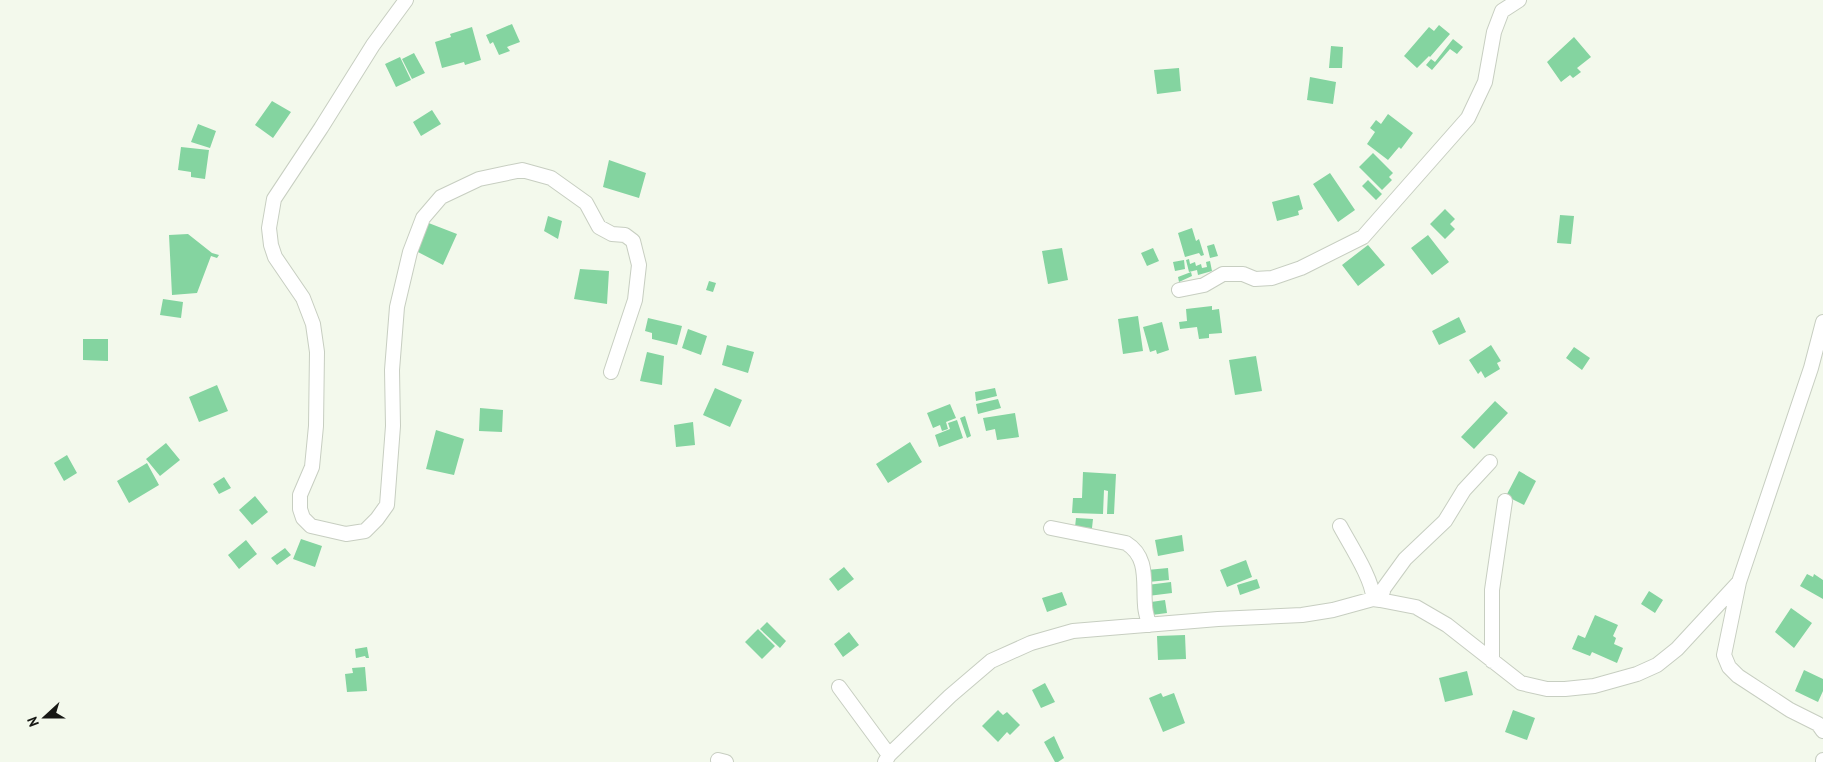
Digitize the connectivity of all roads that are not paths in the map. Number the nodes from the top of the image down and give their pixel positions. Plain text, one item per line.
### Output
1 (406, 0) edge
2 (1519, 0) edge
3 (1179, 290) dead end
4 (1823, 322) edge
5 (1817, 371) edge
6 (611, 372) dead end
7 (1490, 462) dead end
8 (1505, 501) dead end
9 (1340, 526) dead end
10 (1051, 528) dead end
11 (1739, 582) junction
12 (1376, 600) junction
13 (1149, 625) junction
14 (1492, 660) junction
15 (839, 687) dead end
16 (1823, 731) edge
17 (887, 758) edge

1 - 6 street
2 - 3 street
4 - 5 street
5 - 11 street
7 - 12 street
8 - 14 street
9 - 12 street
10 - 13 street
11 - 14 street
11 - 16 street
12 - 13 street
12 - 14 street
13 - 17 street
15 - 17 street

